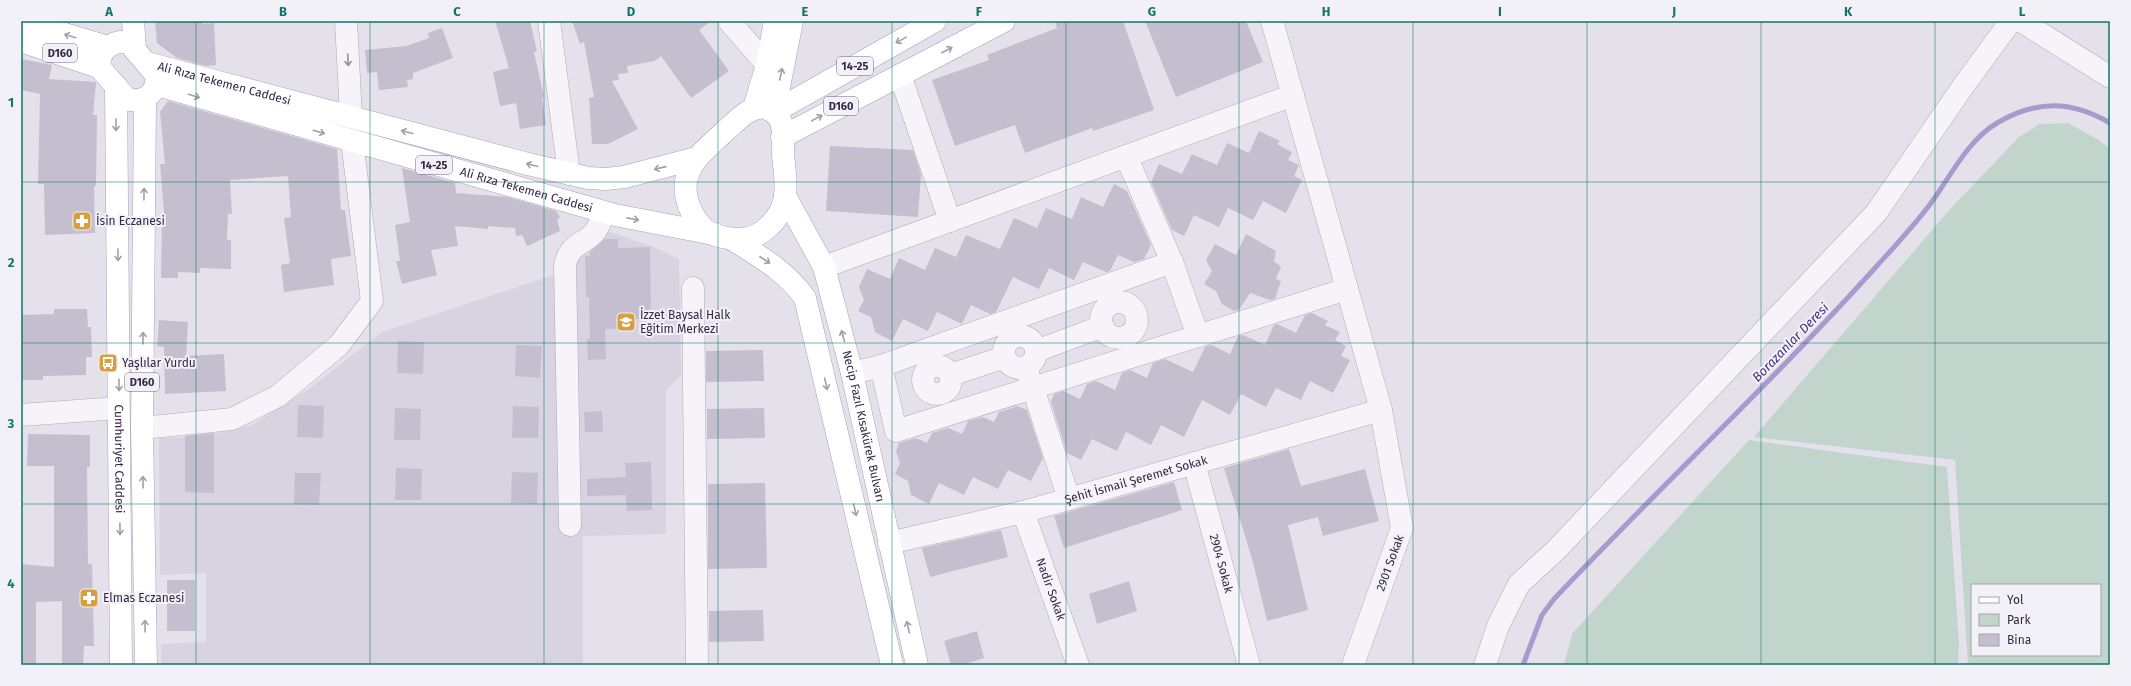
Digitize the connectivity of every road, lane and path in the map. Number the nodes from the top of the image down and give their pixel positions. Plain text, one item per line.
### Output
1 (21, 21) edge
2 (134, 21) edge
3 (346, 21) edge
4 (550, 21) edge
5 (729, 21) edge
6 (775, 21) edge
7 (792, 21) edge
8 (935, 21) edge
9 (1004, 21) edge
10 (1272, 21) edge
11 (2010, 21) edge
12 (2021, 21) edge
13 (21, 41) edge
14 (108, 47) junction
15 (141, 57) junction
16 (767, 65) junction
17 (99, 67) junction
18 (900, 75) junction
19 (2110, 77) edge
20 (116, 86) junction
21 (151, 92) junction
22 (1293, 95) junction
23 (764, 110) junction
24 (351, 117) junction
25 (782, 137) junction
26 (352, 141) junction
27 (1126, 156) junction
28 (697, 158) junction
29 (569, 174) junction
30 (786, 196) junction
31 (602, 212) junction
32 (950, 221) junction
33 (723, 237) junction
34 (1172, 262) junction
35 (824, 266) junction
36 (693, 288) dead end
37 (1347, 289) junction
38 (1108, 295) junction
39 (1102, 326) junction
40 (1015, 328) junction
41 (1198, 336) junction
42 (1121, 338) junction
43 (1005, 357) junction
44 (1031, 359) junction
45 (1122, 360) junction
46 (881, 366) junction
47 (939, 371) junction
48 (852, 373) junction
49 (1031, 388) junction
50 (119, 408) junction
51 (1381, 410) junction
52 (951, 414) junction
53 (21, 415) edge
54 (142, 428) junction
55 (1194, 463) junction
56 (1069, 499) junction
57 (1023, 512) junction
58 (570, 525) dead end
59 (889, 544) junction
60 (121, 665) edge
61 (146, 665) edge
62 (697, 665) edge
63 (892, 665) edge
64 (917, 665) edge
65 (1078, 665) edge
66 (1249, 665) edge
67 (1353, 665) edge
68 (1485, 665) edge

14 -> 1 main road, D160
2 - 15 main road
3 -> 24 street
4 - 29 street
5 - 16 street
6 - 16 main road
23 -> 7 main road
8 -> 23 main road, 14-25
18 -> 9 main road
10 - 22 street, 2901 Sokak
11 - 68 street
12 - 19 street
13 - 17 main road, D160
14 - 15 main road
14 - 17 main road
15 - 21 main road
15 - 24 main road, Ali Rıza Tekemen Caddesi / 14-25
16 - 23 main road
17 - 20 main road
25 -> 18 main road, D160
18 - 32 street
20 - 21 main road
20 -> 50 main road, Cumhuriyet Caddesi / D160
21 -> 26 main road, Ali Rıza Tekemen Caddesi / 14-25
54 -> 21 main road, Cumhuriyet Caddesi / D160
22 - 27 street
22 - 37 street, 2901 Sokak
23 - 25 main road, 14-25
23 - 28 main road, 14-25
29 -> 24 main road, Ali Rıza Tekemen Caddesi / 14-25
25 - 30 main road, 14-25
26 - 31 main road, Ali Rıza Tekemen Caddesi / 14-25
26 - 54 street
27 - 32 street
27 - 34 street
28 -> 29 main road, Ali Rıza Tekemen Caddesi / 14-25
28 - 33 main road, 14-25
30 - 33 main road, 14-25
30 - 35 main road, Necip Fazıl Kısakürek Bulvarı
31 -> 33 main road, Ali Rıza Tekemen Caddesi / 14-25
31 - 58 street
32 - 35 street
33 -> 63 main road
34 - 38 street
34 - 41 street
48 -> 35 main road, Necip Fazıl Kısakürek Bulvarı
36 - 62 street
37 - 41 street
37 - 51 street, 2901 Sokak
38 - 39 street
38 - 40 street
38 - 42 street
39 - 42 street
39 - 44 street
40 - 43 street
40 - 44 street
40 - 47 street
41 - 45 street
42 - 45 street
43 - 44 street
43 - 47 street
44 - 49 street
45 - 49 street
46 - 47 street
46 - 48 street
46 - 52 street
47 - 52 street
48 - 59 main road, Necip Fazıl Kısakürek Bulvarı
49 - 52 street
49 - 56 street
50 - 53 street
50 -> 60 main road, Cumhuriyet Caddesi / D160
51 - 55 street, Şehit İsmail Şeremet Sokak
51 - 67 street, 2901 Sokak
61 -> 54 main road, Cumhuriyet Caddesi / D160
55 - 56 street, Şehit İsmail Şeremet Sokak
55 - 66 street, 2904 Sokak
56 - 57 street, Şehit İsmail Şeremet Sokak
57 - 59 street, Şehit İsmail Şeremet Sokak
57 - 65 street, Nadir Sokak
64 -> 59 main road, Necip Fazıl Kısakürek Bulvarı

